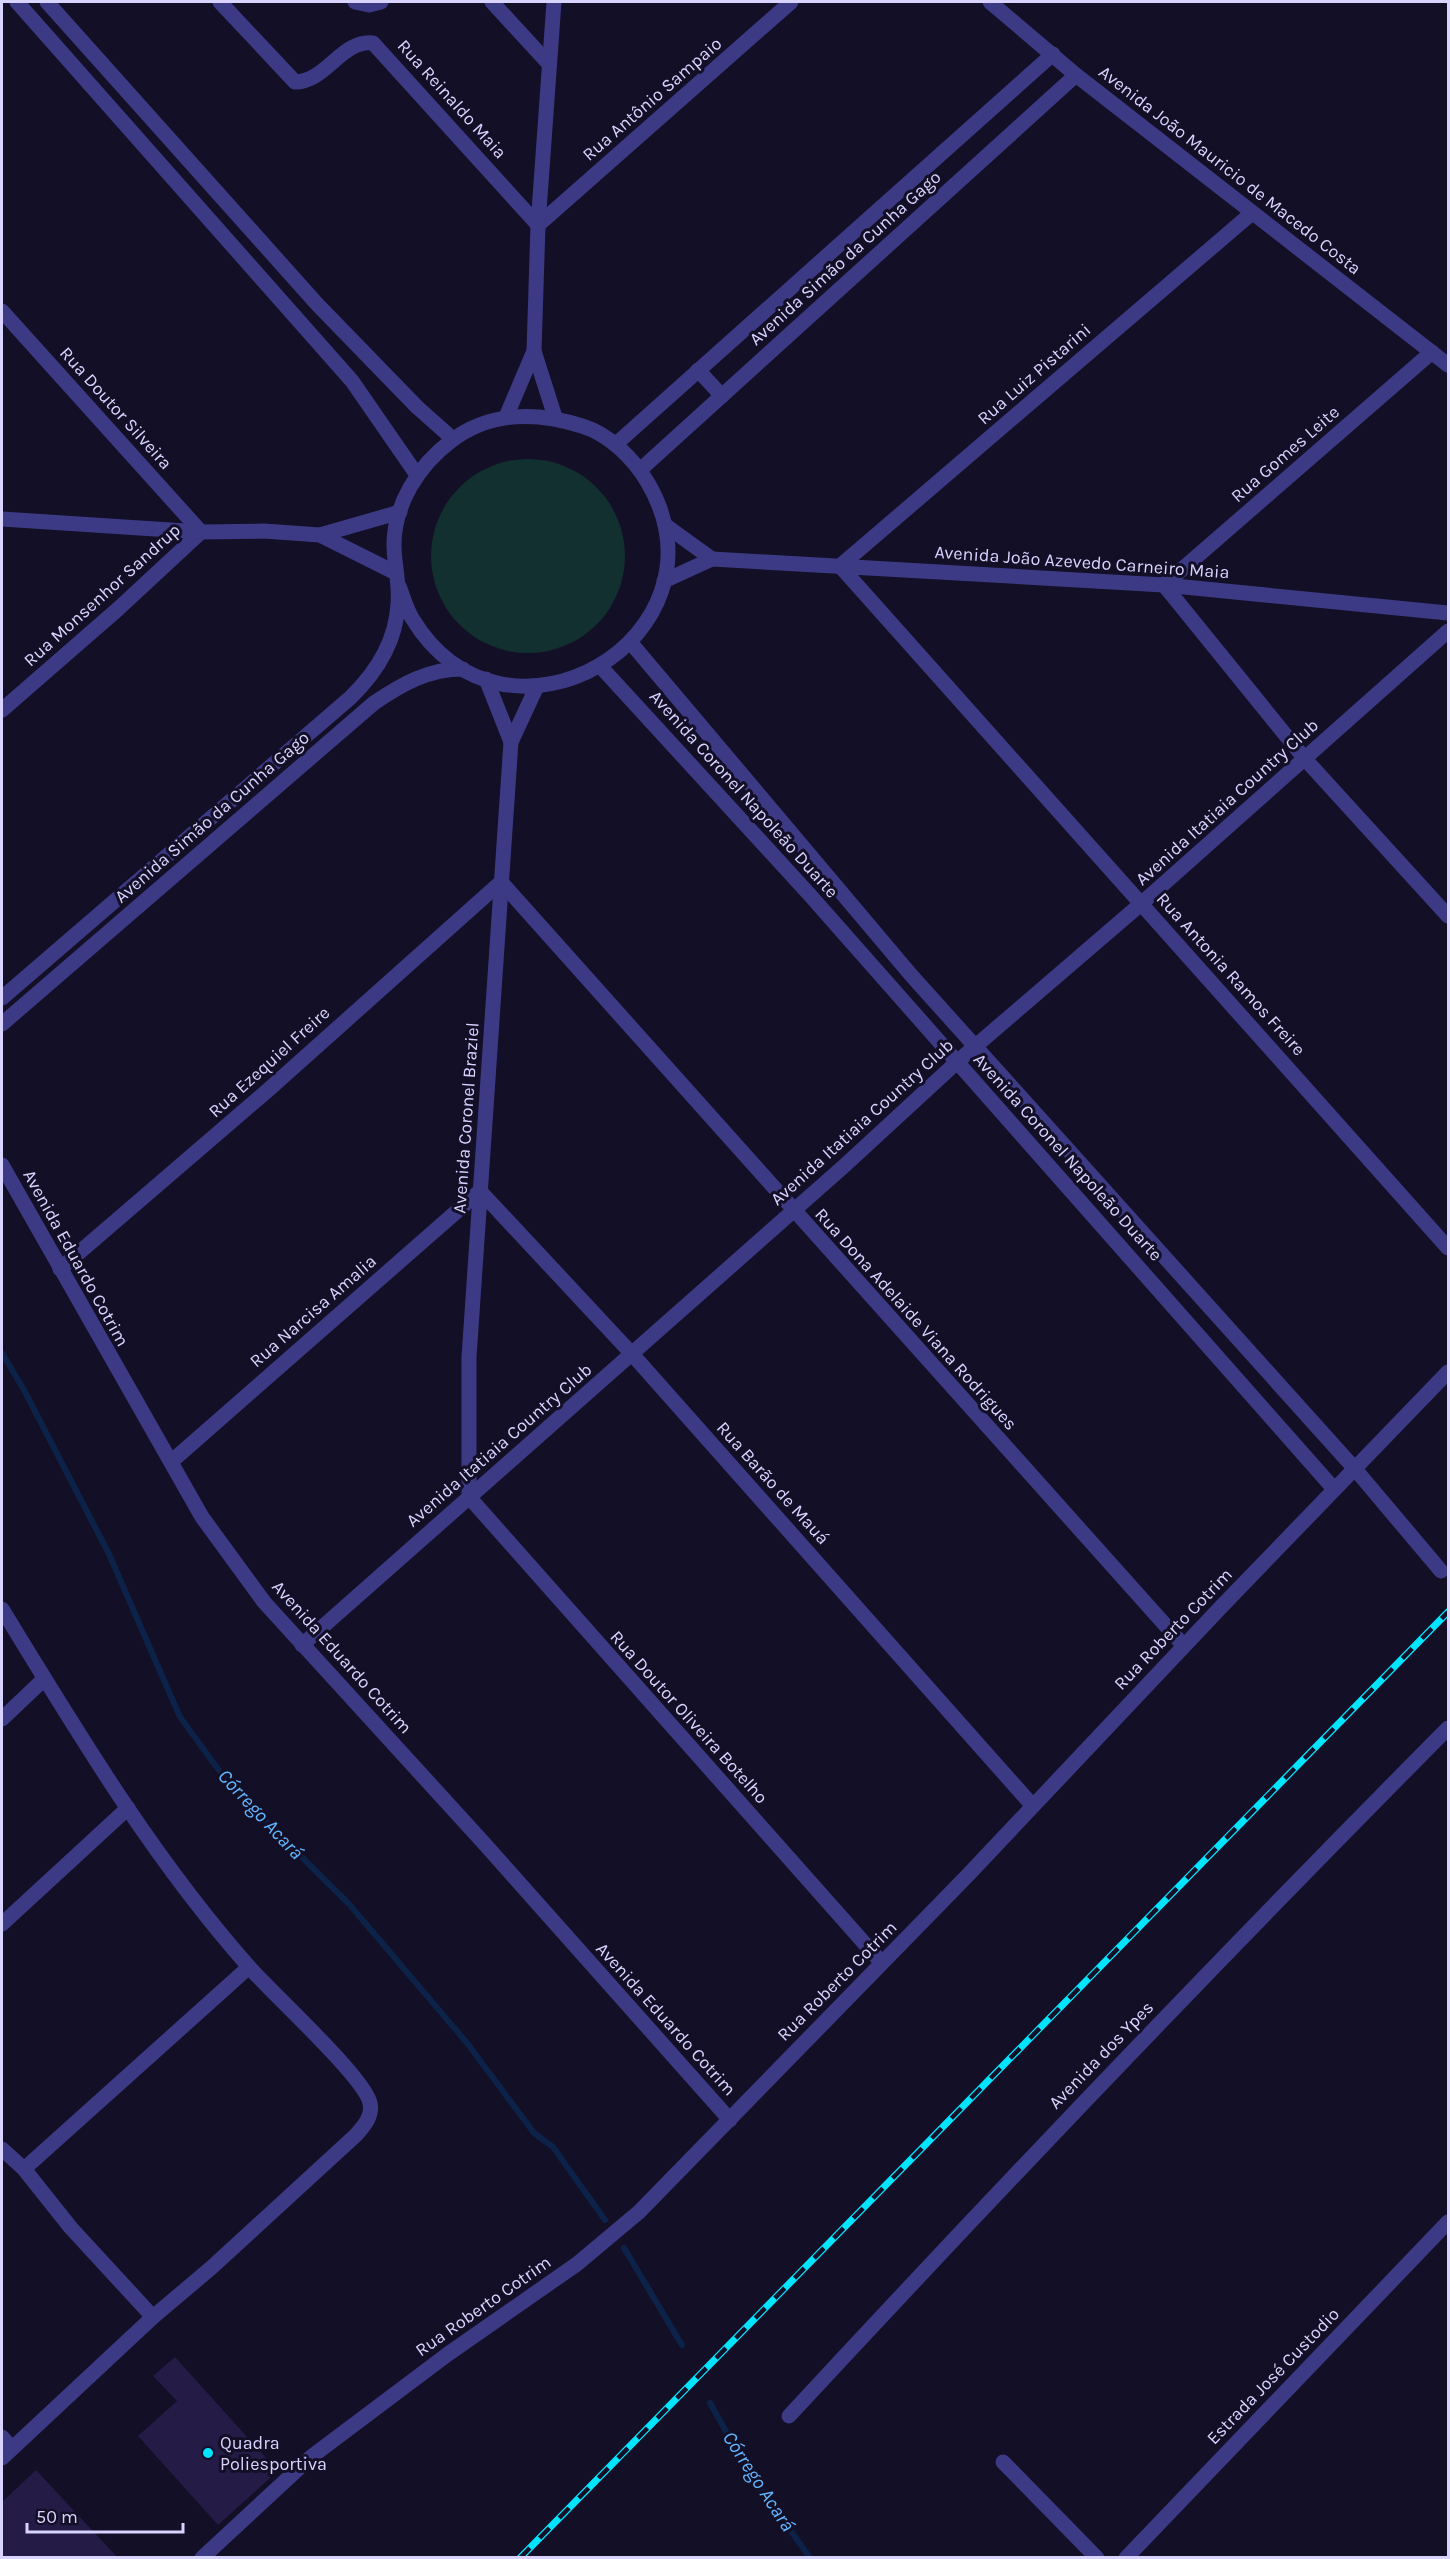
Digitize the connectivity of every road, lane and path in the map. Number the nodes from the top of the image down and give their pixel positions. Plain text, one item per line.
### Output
1 (17, 2) edge
2 (47, 2) edge
3 (219, 2) edge
4 (355, 2) edge
5 (381, 2) edge
6 (492, 2) edge
7 (554, 2) edge
8 (791, 2) edge
9 (990, 2) edge
10 (1053, 54) junction
11 (549, 64) junction
12 (1076, 75) junction
13 (1252, 213) junction
14 (537, 225) junction
15 (2, 311) edge
16 (534, 351) junction
17 (1432, 352) junction
18 (1449, 365) edge
19 (698, 370) junction
20 (722, 396) junction
21 (506, 417) junction
22 (555, 417) junction
23 (453, 439) junction
24 (616, 444) junction
25 (640, 470) junction
26 (417, 475) junction
27 (400, 512) junction
28 (2, 519) edge
29 (665, 525) junction
30 (201, 532) junction
31 (320, 535) junction
32 (712, 559) junction
33 (840, 566) junction
34 (397, 579) junction
35 (664, 581) junction
36 (1164, 585) junction
37 (1449, 613) edge
38 (1449, 631) edge
39 (630, 643) junction
40 (601, 667) junction
41 (463, 669) junction
42 (486, 679) junction
43 (537, 686) junction
44 (360, 689) junction
45 (374, 703) junction
46 (2, 710) edge
47 (511, 742) junction
48 (1305, 759) junction
49 (501, 882) junction
50 (1142, 903) junction
51 (1449, 916) edge
52 (77, 933) junction
53 (89, 948) junction
54 (2, 998) edge
55 (2, 1024) edge
56 (977, 1046) junction
57 (957, 1062) junction
58 (2, 1165) edge
59 (480, 1191) junction
60 (793, 1211) junction
61 (1449, 1248) edge
62 (60, 1269) junction
63 (632, 1354) junction
64 (1449, 1372) edge
65 (172, 1461) junction
66 (1355, 1469) junction
67 (1334, 1489) junction
68 (469, 1497) junction
69 (1441, 1571) dead end
70 (2, 1610) edge
71 (302, 1645) junction
72 (1184, 1646) junction
73 (43, 1680) junction
74 (2, 1719) edge
75 (1449, 1728) edge
76 (1032, 1805) junction
77 (128, 1809) junction
78 (2, 1924) edge
79 (881, 1962) junction
80 (249, 1967) junction
81 (730, 2120) junction
82 (2, 2149) edge
83 (24, 2169) junction
84 (1449, 2222) edge
85 (153, 2317) junction
86 (789, 2416) dead end
87 (5, 2447) edge
88 (1003, 2462) dead end
89 (202, 2558) edge
90 (1097, 2558) edge
91 (1126, 2558) edge

1 - 26 street
2 - 23 street
3 - 14 street, Rua Reinaldo Maia
4 - 5 street
6 - 11 street
7 - 11 street
8 - 14 street, Rua Antônio Sampaio
9 - 10 street, Avenida João Mauricio de Macedo Costa
10 - 12 street, Avenida João Mauricio de Macedo Costa
10 - 19 street, Avenida Simão da Cunha Gago
11 - 14 street
12 - 13 street, Avenida João Mauricio de Macedo Costa
12 - 20 street, Avenida Simão da Cunha Gago
13 - 17 street, Avenida João Mauricio de Macedo Costa
13 - 33 street, Rua Luiz Pistarini
14 - 16 street
15 - 30 street, Rua Doutor Silveira
16 - 21 street
16 - 22 street
17 - 18 street, Avenida João Mauricio de Macedo Costa
17 - 36 street, Rua Gomes Leite
19 - 20 street
19 - 24 street, Avenida Simão da Cunha Gago
20 - 25 street, Avenida Simão da Cunha Gago
21 - 22 street
21 - 23 street
22 - 24 street
23 - 26 street
24 - 25 street
25 - 29 street
26 - 27 street
27 - 31 street
27 - 34 street
28 - 30 street
29 - 32 street
29 - 35 street
30 - 31 street
30 - 46 street, Rua Monsenhor Sandrup
31 - 34 street
32 - 33 street, Avenida João Azevedo Carneiro Maia
32 - 35 street, Avenida João Azevedo Carneiro Maia
33 - 36 street, Avenida João Azevedo Carneiro Maia
33 - 50 street, Rua Antonia Ramos Freire
34 - 41 street
34 - 44 street, Avenida Simão da Cunha Gago
35 - 39 street
36 - 37 street, Avenida João Azevedo Carneiro Maia
36 - 48 street
38 - 48 street, Avenida Itatiaia Country Club
39 - 40 street
39 - 56 street, Avenida Coronel Napoleão Duarte
40 - 43 street
40 - 57 street, Avenida Coronel Napoleão Duarte
41 - 42 street
41 - 45 street, Avenida Simão da Cunha Gago
42 - 43 street
42 - 47 street, Avenida Coronel Braziel
43 - 47 street, Avenida Coronel Braziel
44 - 45 street
44 - 52 street, Avenida Simão da Cunha Gago
45 - 53 street, Avenida Simão da Cunha Gago
47 - 49 street, Avenida Coronel Braziel
48 - 50 street, Avenida Itatiaia Country Club
48 - 51 street
49 - 59 street, Avenida Coronel Braziel
49 - 60 street, Rua Dona Adelaide Viana Rodrigues
49 - 62 street, Rua Ezequiel Freire
50 - 56 street, Avenida Itatiaia Country Club
50 - 61 street, Rua Antonia Ramos Freire
52 - 53 street
52 - 54 street, Avenida Simão da Cunha Gago
53 - 55 street, Avenida Simão da Cunha Gago
56 - 57 street, Avenida Itatiaia Country Club
56 - 66 street, Avenida Coronel Napoleão Duarte
57 - 60 street, Avenida Itatiaia Country Club
57 - 67 street, Avenida Coronel Napoleão Duarte
58 - 62 street, Avenida Eduardo Cotrim
59 - 63 street, Rua Barão de Mauá
59 - 65 street, Rua Narcisa Amalia
59 - 68 street, Avenida Coronel Braziel
60 - 63 street, Avenida Itatiaia Country Club
60 - 72 street, Rua Dona Adelaide Viana Rodrigues
62 - 65 street, Avenida Eduardo Cotrim
63 - 68 street, Avenida Itatiaia Country Club
63 - 76 street, Rua Barão de Mauá
64 - 66 street, Rua Roberto Cotrim
65 - 71 street, Avenida Eduardo Cotrim
66 - 67 street, Rua Roberto Cotrim
66 - 69 street, Avenida Coronel Napoleão Duarte
67 - 72 street, Rua Roberto Cotrim
68 - 71 street, Avenida Itatiaia Country Club
68 - 79 street, Rua Doutor Oliveira Botelho
70 - 73 street
71 - 81 street, Avenida Eduardo Cotrim
72 - 76 street, Rua Roberto Cotrim
73 - 74 street
73 - 77 street
75 - 86 street, Avenida dos Ypes
76 - 79 street, Rua Roberto Cotrim
77 - 78 street
77 - 80 street
79 - 81 street, Rua Roberto Cotrim
80 - 83 street
80 - 85 street
81 - 89 street, Rua Roberto Cotrim
82 - 83 street
83 - 85 street
84 - 91 street, Estrada José Custodio
85 - 87 street
88 - 90 street

